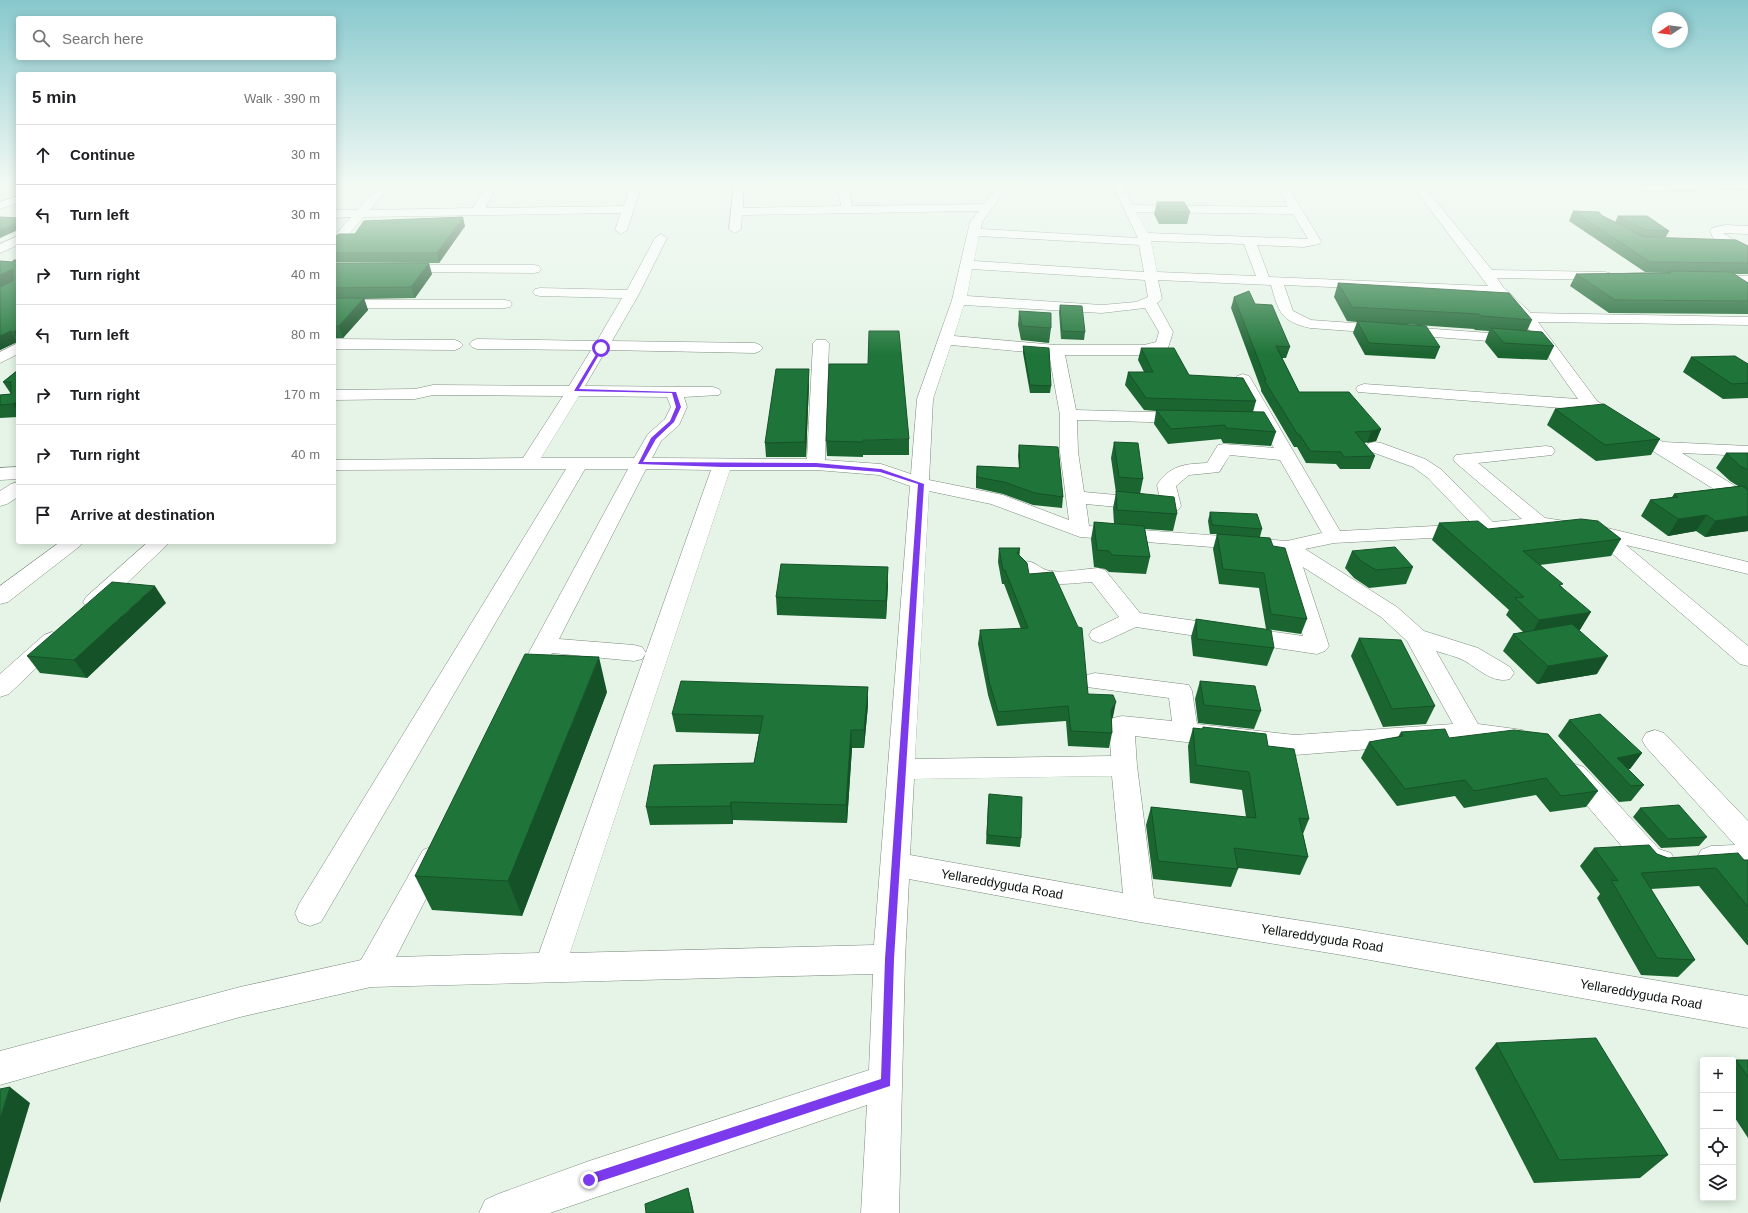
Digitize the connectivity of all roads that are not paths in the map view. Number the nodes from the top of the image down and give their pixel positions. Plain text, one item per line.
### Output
1 (1144, 240) edge
2 (16, 241) edge
3 (660, 241) edge
4 (971, 241) edge
5 (1208, 241) edge
6 (1249, 241) junction
7 (1315, 241) edge
8 (1461, 241) edge
9 (1726, 241) edge
10 (1710, 244) edge
11 (1733, 245) junction
12 (0, 250) edge
13 (1748, 254) edge
14 (967, 265) junction
15 (388, 268) edge
16 (534, 269) dead end
17 (1488, 274) junction
18 (1152, 276) junction
19 (1622, 277) edge
20 (1701, 279) edge
21 (1270, 280) junction
22 (1748, 280) edge
23 (1498, 290) junction
24 (540, 292) dead end
25 (632, 294) junction
26 (959, 300) junction
27 (1149, 302) junction
28 (336, 304) edge
29 (505, 304) dead end
30 (1527, 317) junction
31 (1748, 321) edge
32 (945, 340) junction
33 (1544, 341) junction
34 (821, 343) dead end
35 (336, 344) edge
36 (455, 344) dead end
37 (477, 344) dead end
38 (601, 348) junction
39 (755, 348) dead end
40 (1056, 350) junction
41 (1243, 378) edge
42 (1364, 388) dead end
43 (576, 390) junction
44 (674, 392) junction
45 (713, 392) dead end
46 (336, 395) edge
47 (1591, 405) junction
48 (1068, 415) junction
49 (1204, 418) edge
50 (1244, 419) edge
51 (1268, 420) junction
52 (1375, 447) dead end
53 (1659, 447) junction
54 (1546, 451) dead end
55 (1748, 451) edge
56 (1288, 454) junction
57 (529, 463) junction
58 (579, 463) junction
59 (640, 463) junction
60 (336, 465) edge
61 (722, 465) junction
62 (816, 465) junction
63 (16, 473) edge
64 (0, 474) edge
65 (921, 484) junction
66 (16, 489) edge
67 (1077, 497) junction
68 (0, 500) edge
69 (1748, 502) edge
70 (1539, 523) junction
71 (1488, 529) junction
72 (1080, 531) junction
73 (1599, 532) junction
74 (1334, 537) junction
75 (70, 544) edge
76 (158, 544) edge
77 (1287, 547) junction
78 (1027, 567) edge
79 (1748, 568) edge
80 (0, 597) edge
81 (1133, 619) junction
82 (1100, 635) dead end
83 (1416, 636) junction
84 (544, 645) junction
85 (634, 653) dead end
86 (1748, 658) edge
87 (1502, 673) dead end
88 (1095, 681) dead end
89 (0, 688) edge
90 (515, 701) edge
91 (1186, 732) junction
92 (1470, 732) junction
93 (1537, 740) edge
94 (1655, 740) dead end
95 (1560, 758) edge
96 (1124, 766) junction
97 (902, 769) junction
98 (445, 835) edge
99 (1748, 840) edge
100 (1748, 856) edge
101 (896, 865) junction
102 (1140, 909) junction
103 (310, 913) dead end
104 (889, 959) junction
105 (550, 967) junction
106 (371, 972) junction
107 (1748, 1012) edge
108 (0, 1068) edge
109 (886, 1082) junction
110 (498, 1213) edge
111 (880, 1213) edge

1 - 18 street
2 - 12 street
3 - 25 street
4 - 14 street
5 - 6 street
6 - 7 street
6 - 21 street
8 - 17 street
9 - 11 street
10 - 11 street
11 - 13 street
14 - 18 street
14 - 26 street
15 - 16 street
17 - 19 street
17 - 23 street
18 - 21 street
18 - 27 street
20 - 22 street
21 - 23 street
21 - 33 street
23 - 30 street
24 - 25 street
25 - 38 street
26 - 27 street
26 - 32 street
27 - 40 street
28 - 29 street
30 - 31 street
30 - 33 street
32 - 40 street
32 - 65 street
33 - 47 street
34 - 62 street
35 - 36 street
37 - 38 street
38 - 39 street
38 - 43 street
40 - 48 street
41 - 51 street
42 - 47 street
43 - 44 street
43 - 46 street
43 - 57 street
44 - 45 street
44 - 59 street
47 - 53 street
48 - 49 street
48 - 67 street
50 - 51 street
51 - 56 street
52 - 71 street
53 - 55 street
53 - 69 street
54 - 70 street
56 - 67 street
56 - 74 street
57 - 58 street
57 - 60 street
58 - 59 street
58 - 103 street
59 - 61 street
59 - 84 street
61 - 62 street
61 - 105 street
62 - 65 street
63 - 64 street
65 - 72 street
65 - 97 street
66 - 68 street
67 - 72 street
70 - 71 street
70 - 73 street
71 - 74 street
72 - 77 street
73 - 79 street
73 - 86 street
74 - 77 street
75 - 80 street
76 - 89 street
77 - 81 street
77 - 83 street
78 - 81 street
81 - 82 street
83 - 87 street
83 - 92 street
84 - 85 street
84 - 90 street
88 - 91 street
91 - 92 street
91 - 96 street
92 - 93 street
94 - 99 street
95 - 100 street
96 - 97 street
96 - 102 street
97 - 101 street
98 - 106 street
101 - 102 street, Yellareddyguda Road
101 - 104 street
102 - 107 street, Yellareddyguda Road
104 - 105 street
104 - 109 street
105 - 106 street
106 - 108 street
109 - 110 street
109 - 111 street

